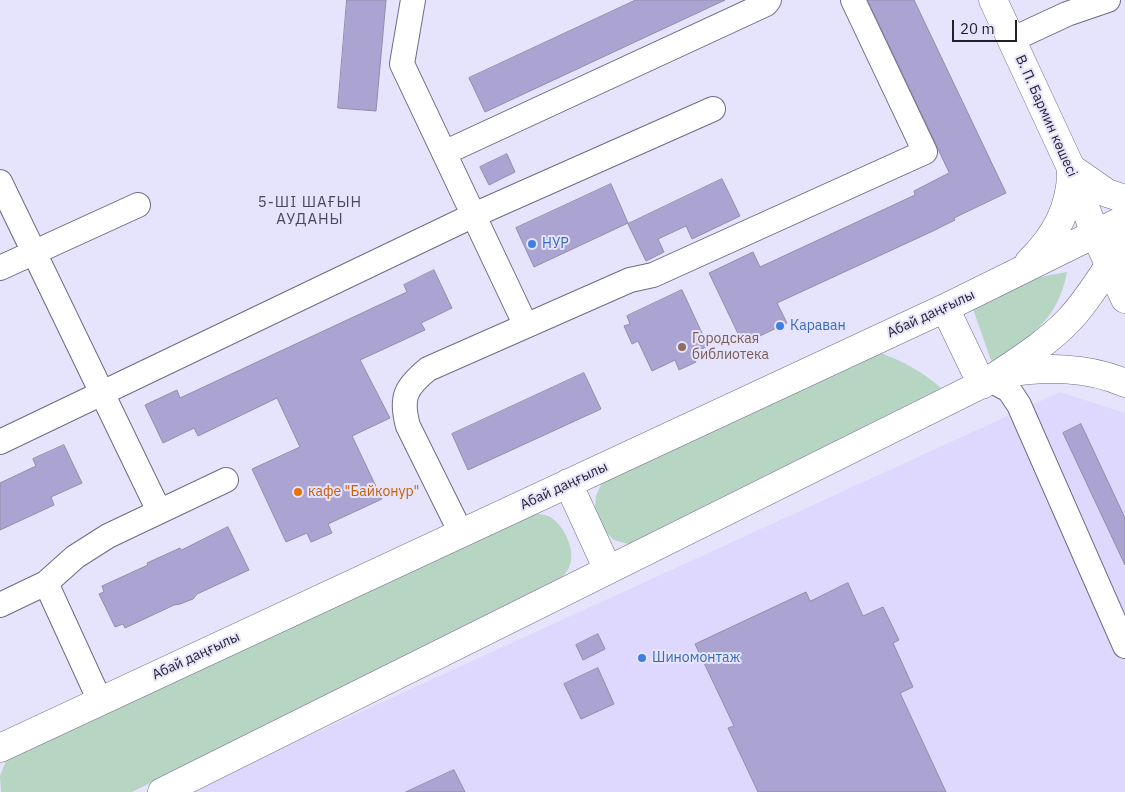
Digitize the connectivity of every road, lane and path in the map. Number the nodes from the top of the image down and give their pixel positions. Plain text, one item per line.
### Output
1 (413, 0) edge
2 (769, 0) edge
3 (853, 0) edge
4 (993, 0) edge
5 (1108, 0) edge
6 (1011, 40) junction
7 (713, 109) dead end
8 (444, 153) junction
9 (1071, 168) junction
10 (0, 182) edge
11 (1125, 200) edge
12 (138, 205) dead end
13 (474, 215) junction
14 (1125, 219) edge
15 (1095, 234) junction
16 (1125, 242) edge
17 (33, 253) junction
18 (1109, 264) junction
19 (0, 268) edge
20 (1018, 272) junction
21 (1125, 300) edge
22 (945, 308) junction
23 (526, 326) junction
24 (991, 380) junction
25 (1125, 383) edge
26 (101, 393) junction
27 (0, 442) edge
28 (226, 480) dead end
29 (568, 484) junction
30 (158, 511) junction
31 (461, 533) junction
32 (608, 570) junction
33 (46, 583) junction
34 (0, 605) edge
35 (1125, 646) edge
36 (100, 701) junction
37 (0, 748) edge
38 (162, 792) edge

1 - 8 street
2 - 8 street
3 - 23 street
4 - 6 main road, В. П. Бармин көшесі
5 - 6 street
6 - 9 main road, В. П. Бармин көшесі
7 - 13 street
8 - 13 street
9 - 11 main road
9 - 15 main road, В. П. Бармин көшесі
9 - 20 main road
10 - 17 street
12 - 17 street
13 - 23 street
13 - 26 street
14 - 15 main road, Абай даңғылы
15 - 18 main road, В. П. Бармин көшесі
15 - 20 main road, Абай даңғылы
16 - 18 main road
17 - 19 street
17 - 26 street
18 - 21 main road
18 - 24 main road
20 - 22 main road, Абай даңғылы
22 - 24 main road
22 - 29 main road, Абай даңғылы
23 - 31 street
24 - 25 main road
24 - 32 main road
24 - 35 street
26 - 27 street
26 - 30 street
28 - 30 street
29 - 31 main road, Абай даңғылы
29 - 32 main road
30 - 33 street
31 - 36 main road, Абай даңғылы
32 - 38 main road
33 - 34 street
33 - 36 street
36 - 37 main road, Абай даңғылы

